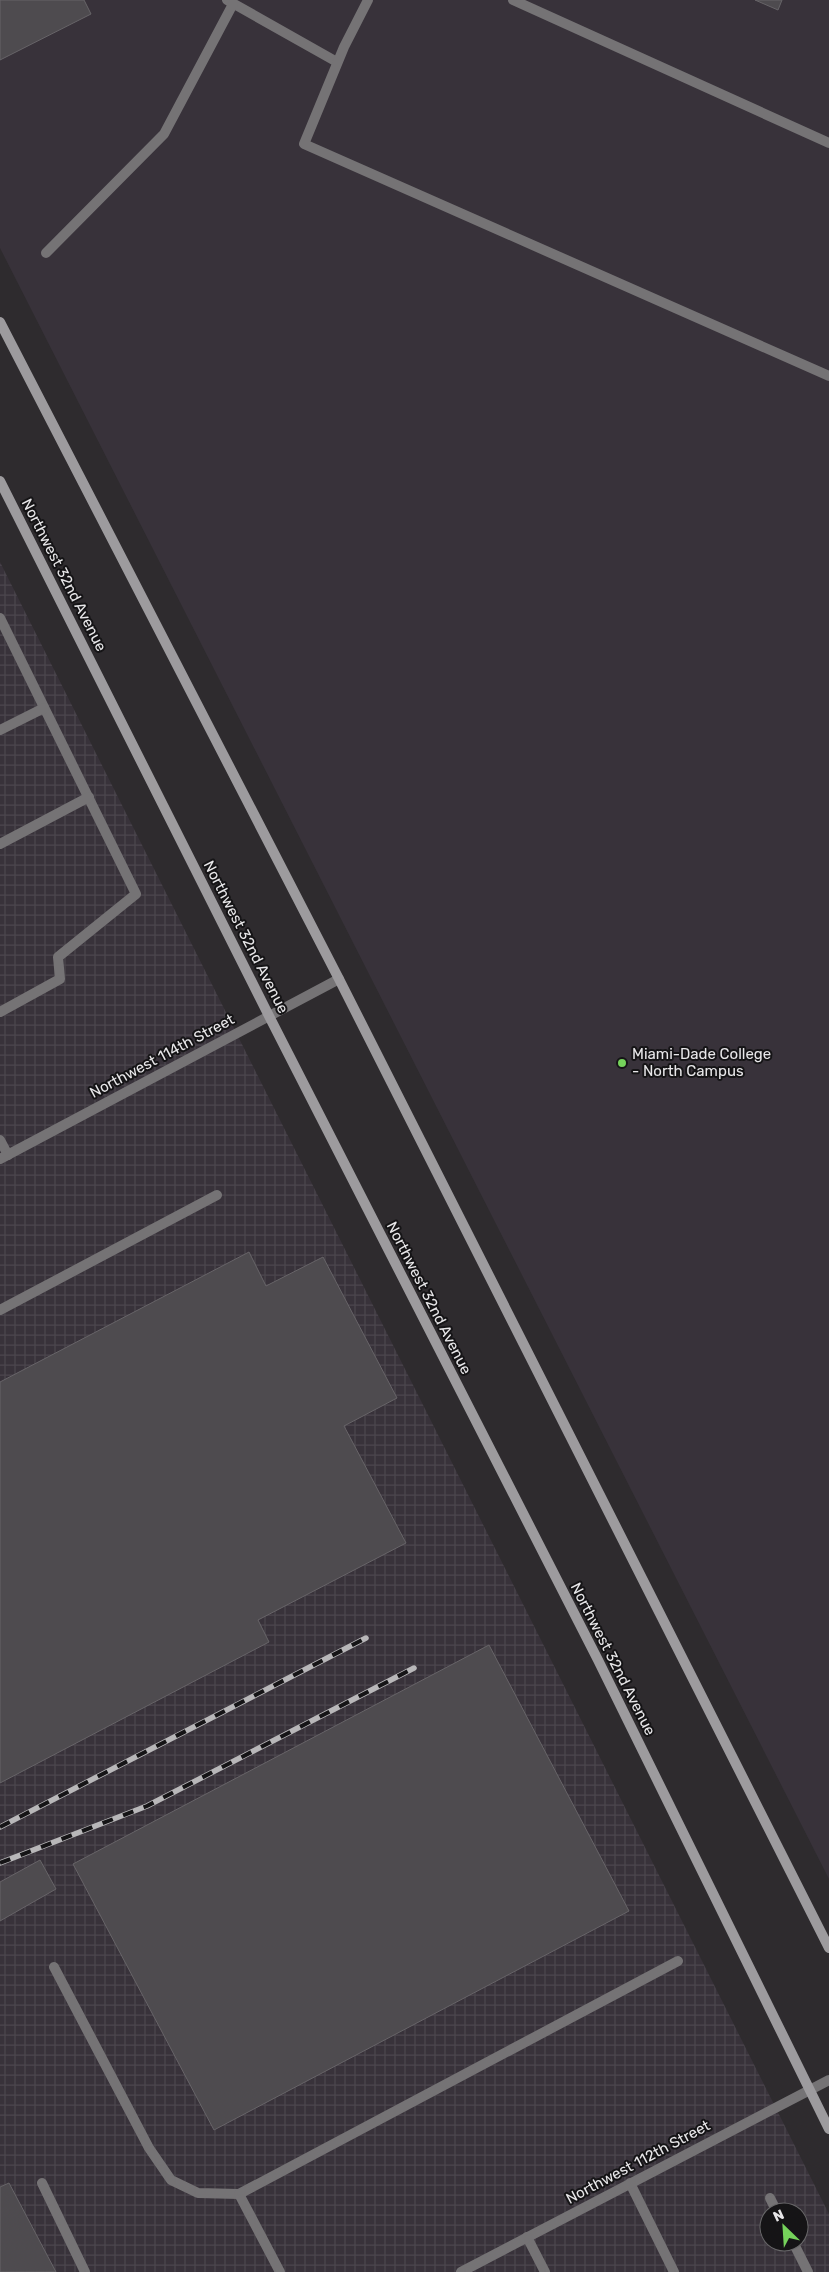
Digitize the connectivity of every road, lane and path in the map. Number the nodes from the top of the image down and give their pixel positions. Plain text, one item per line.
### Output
1 (368, 0) edge
2 (513, 0) edge
3 (230, 2) edge
4 (337, 62) junction
5 (829, 143) edge
6 (46, 252) dead end
7 (0, 322) edge
8 (829, 376) edge
9 (0, 482) edge
10 (0, 618) edge
11 (44, 708) junction
12 (0, 730) edge
13 (89, 798) junction
14 (0, 844) edge
15 (339, 979) junction
16 (0, 1012) edge
17 (269, 1016) junction
18 (0, 1140) edge
19 (4, 1157) edge
20 (217, 1195) dead end
21 (0, 1310) edge
22 (829, 1948) edge
23 (678, 1961) dead end
24 (54, 1967) dead end
25 (829, 2080) edge
26 (809, 2090) junction
27 (829, 2129) edge
28 (42, 2183) dead end
29 (630, 2183) junction
30 (239, 2194) junction
31 (770, 2198) dead end
32 (772, 2202) edge
33 (528, 2237) junction
34 (797, 2252) edge
35 (86, 2272) edge
36 (280, 2272) edge
37 (461, 2272) edge
38 (545, 2272) edge
39 (674, 2272) edge
40 (808, 2272) edge

1 - 4 street
2 - 5 street
3 - 4 street
3 - 6 street
4 - 8 street
7 - 15 main road
9 - 17 main road, Northwest 32nd Avenue
10 - 11 street
11 - 12 street
11 - 13 street
13 - 14 street
13 - 16 street
15 - 17 street, Northwest 114th Street
15 - 22 main road
17 - 19 street, Northwest 114th Street
17 - 26 main road, Northwest 32nd Avenue
18 - 19 street
20 - 21 street
23 - 30 street
24 - 30 street
25 - 26 street, Northwest 112th Street
26 - 27 main road, Northwest 32nd Avenue
26 - 29 street, Northwest 112th Street
28 - 35 street
29 - 33 street, Northwest 112th Street
29 - 39 street
30 - 36 street
31 - 32 street
33 - 37 street, Northwest 112th Street
33 - 38 street
34 - 40 street

